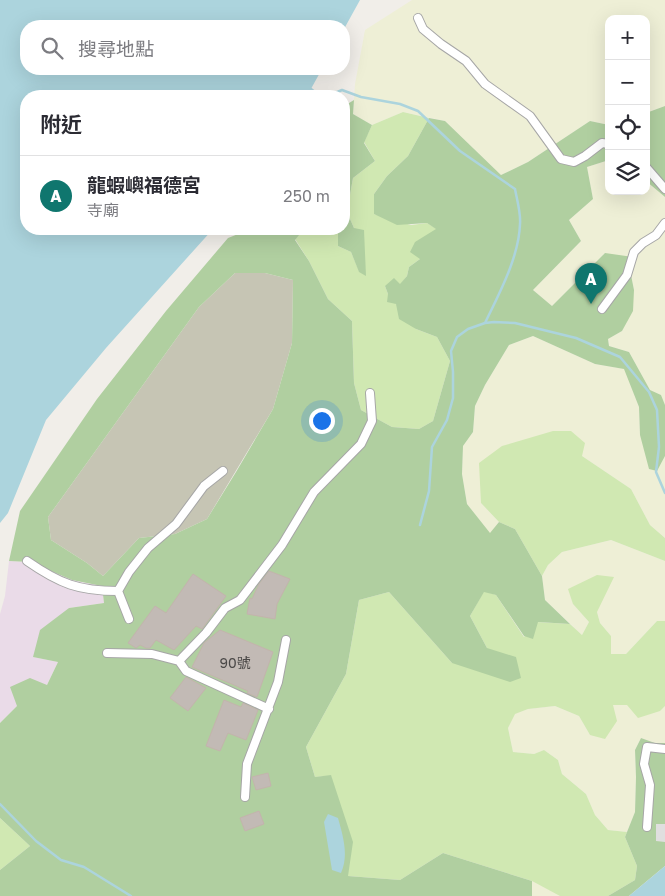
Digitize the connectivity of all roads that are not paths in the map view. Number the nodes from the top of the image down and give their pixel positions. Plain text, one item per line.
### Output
1 (418, 18) dead end
2 (605, 143) edge
3 (650, 171) edge
4 (665, 187) edge
5 (665, 224) edge
6 (602, 309) dead end
7 (370, 392) dead end
8 (223, 471) dead end
9 (28, 561) dead end
10 (118, 592) junction
11 (130, 619) dead end
12 (286, 640) dead end
13 (107, 653) dead end
14 (179, 661) junction
15 (269, 709) junction
16 (665, 749) edge
17 (245, 797) dead end
18 (647, 827) dead end

1 - 2 street
3 - 4 street
5 - 6 street
7 - 14 street
8 - 10 street
9 - 10 street
10 - 11 street
12 - 15 street
13 - 14 street
14 - 15 street
15 - 17 street
16 - 18 street

